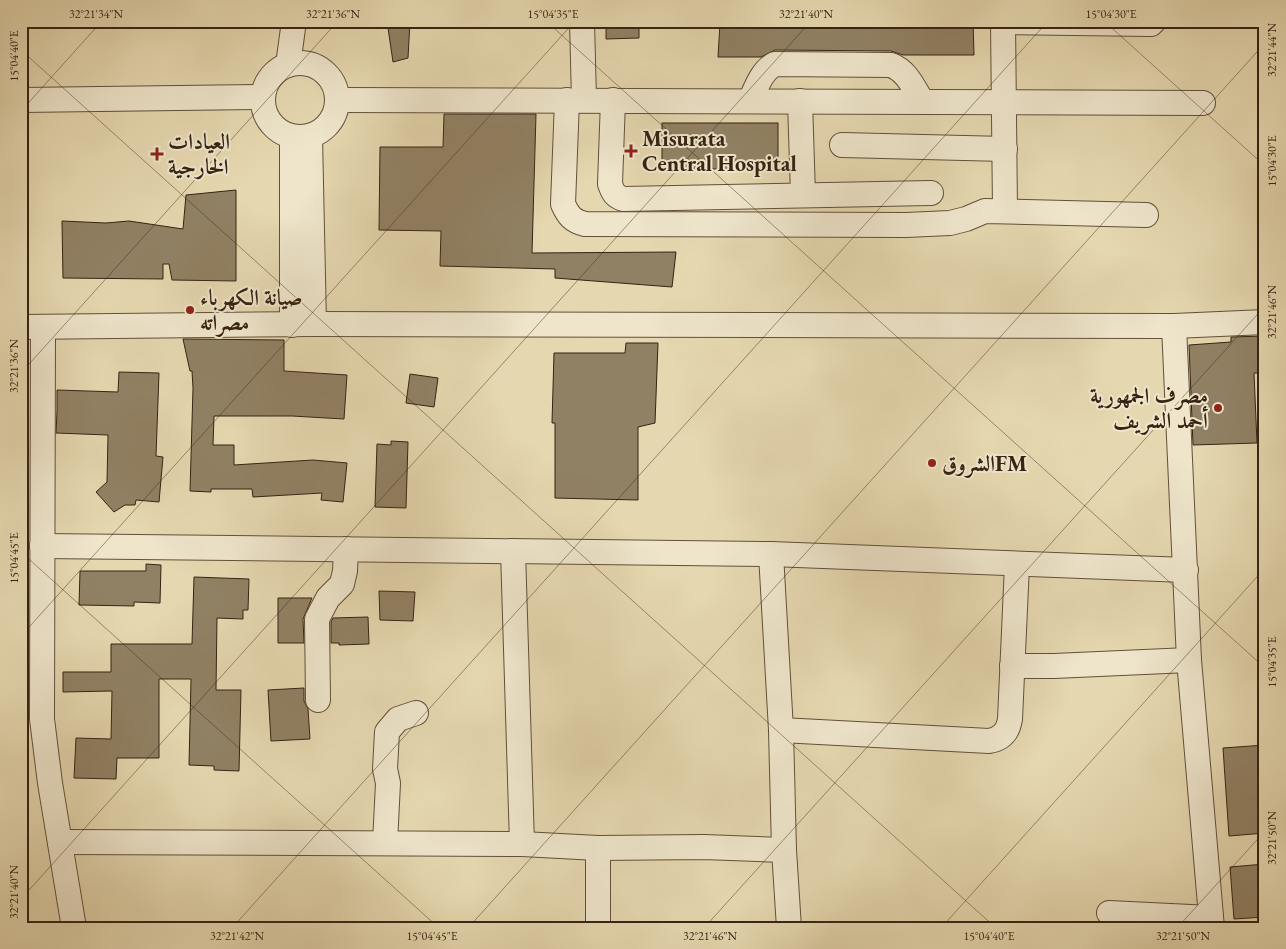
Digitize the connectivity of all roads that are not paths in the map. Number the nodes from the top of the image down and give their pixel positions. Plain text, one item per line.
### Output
1 (294, 21) edge
2 (304, 21) edge
3 (582, 21) edge
4 (1003, 21) edge
5 (1154, 21) edge
6 (1097, 22) edge
7 (299, 64) junction
8 (262, 97) junction
9 (21, 100) edge
10 (337, 100) junction
11 (575, 100) junction
12 (613, 100) junction
13 (750, 100) junction
14 (800, 101) junction
15 (922, 101) junction
16 (1004, 101) junction
17 (1203, 103) dead end
18 (301, 136) junction
19 (842, 146) dead end
20 (1005, 149) junction
21 (931, 193) dead end
22 (803, 195) junction
23 (1005, 212) junction
24 (1146, 215) dead end
25 (1265, 322) edge
26 (303, 325) junction
27 (1174, 326) junction
28 (32, 328) edge
29 (32, 491) edge
30 (42, 546) junction
31 (346, 549) junction
32 (513, 551) junction
33 (771, 554) junction
34 (1018, 565) junction
35 (1186, 570) junction
36 (1189, 660) junction
37 (1012, 666) junction
38 (318, 700) dead end
39 (416, 712) dead end
40 (32, 719) edge
41 (781, 730) junction
42 (60, 842) junction
43 (385, 843) junction
44 (522, 844) junction
45 (598, 848) junction
46 (784, 850) junction
47 (1109, 913) dead end
48 (1211, 923) edge
49 (74, 928) edge
50 (598, 928) edge
51 (789, 928) edge

1 - 7 street
2 - 7 street
3 - 11 street
4 - 6 street
4 - 16 street
5 - 6 street
7 - 8 street
7 - 10 street
8 - 9 street
8 - 18 street
10 - 11 street
10 - 18 street
11 - 12 street
11 - 23 street
12 - 13 street
12 - 22 street
13 - 14 street
13 - 15 street
14 - 15 street
14 - 22 street
15 - 16 street
16 - 17 street
16 - 20 street
18 - 26 street
19 - 20 street
20 - 23 street
21 - 22 street
23 - 24 street
25 - 27 street
26 - 27 street
26 - 28 street
27 - 35 street
28 - 29 street
29 - 30 street
30 - 31 street
30 - 40 street
31 - 32 street
31 - 38 street
32 - 33 street
32 - 44 street
33 - 34 street
33 - 41 street
34 - 35 street
34 - 37 street
35 - 36 street
36 - 37 street
36 - 48 street
37 - 41 street
39 - 43 street
40 - 42 street
41 - 46 street
42 - 43 street
42 - 49 street
43 - 44 street
44 - 45 street
45 - 46 street
45 - 50 street
46 - 51 street
47 - 48 street

